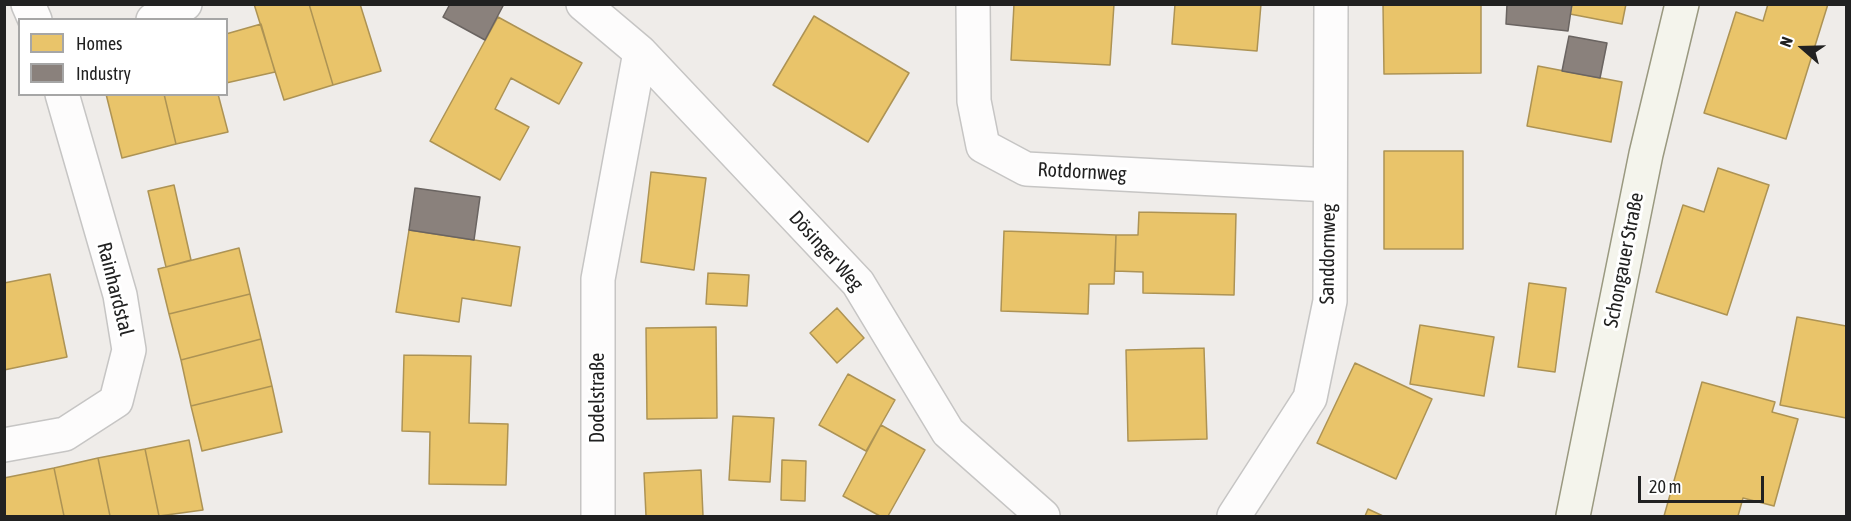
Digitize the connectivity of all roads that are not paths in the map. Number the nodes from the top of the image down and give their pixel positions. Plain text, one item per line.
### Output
1 (28, 4) edge
2 (185, 4) edge
3 (583, 4) edge
4 (973, 4) edge
5 (1331, 4) edge
6 (1682, 4) edge
7 (34, 18) edge
8 (157, 18) edge
9 (640, 52) junction
10 (63, 96) edge
11 (1329, 185) junction
12 (4, 446) edge
13 (598, 516) edge
14 (1043, 516) edge
15 (1234, 516) edge
16 (1573, 516) edge

1 - 7 street
2 - 8 street
3 - 9 street, Dösinger Weg
4 - 11 street, Rotdornweg
5 - 11 street, Sanddornweg
6 - 16 main road, Schongauer Straße
9 - 13 street, Dodelstraße
9 - 14 street, Dösinger Weg
10 - 12 street, Rainhardstal
11 - 15 street, Sanddornweg

